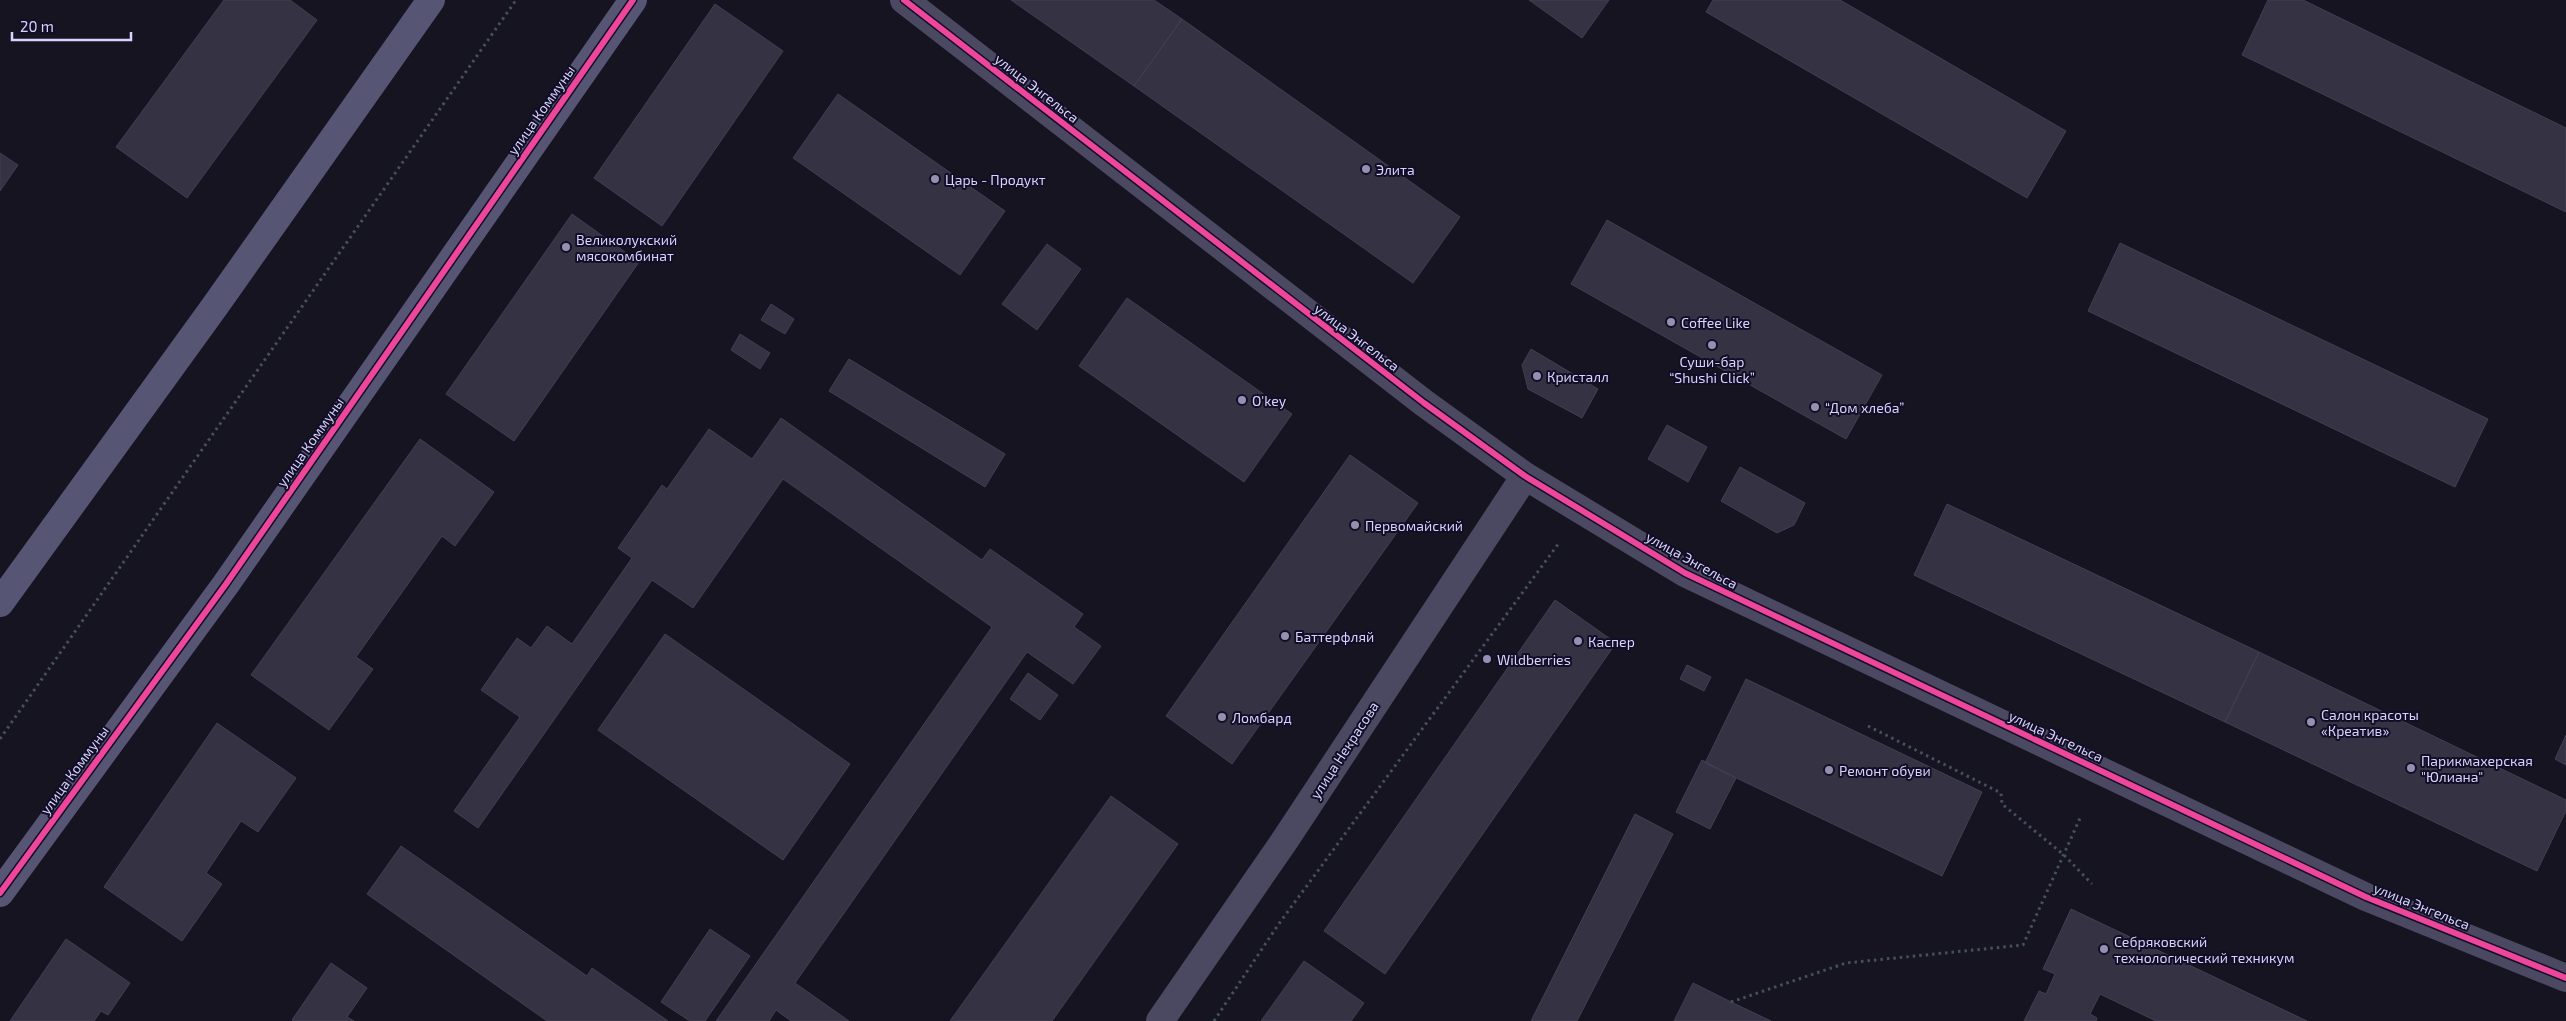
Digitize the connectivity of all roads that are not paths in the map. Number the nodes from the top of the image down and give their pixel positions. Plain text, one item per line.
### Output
1 (431, 0) edge
2 (633, 0) edge
3 (904, 0) edge
4 (1525, 476) junction
5 (0, 602) edge
6 (0, 893) edge
7 (2566, 978) edge
8 (1160, 1021) edge

1 - 5 street
2 - 6 street, улица Коммуны
3 - 4 street, улица Энгельса
4 - 7 street, улица Энгельса
4 - 8 street, улица Некрасова

